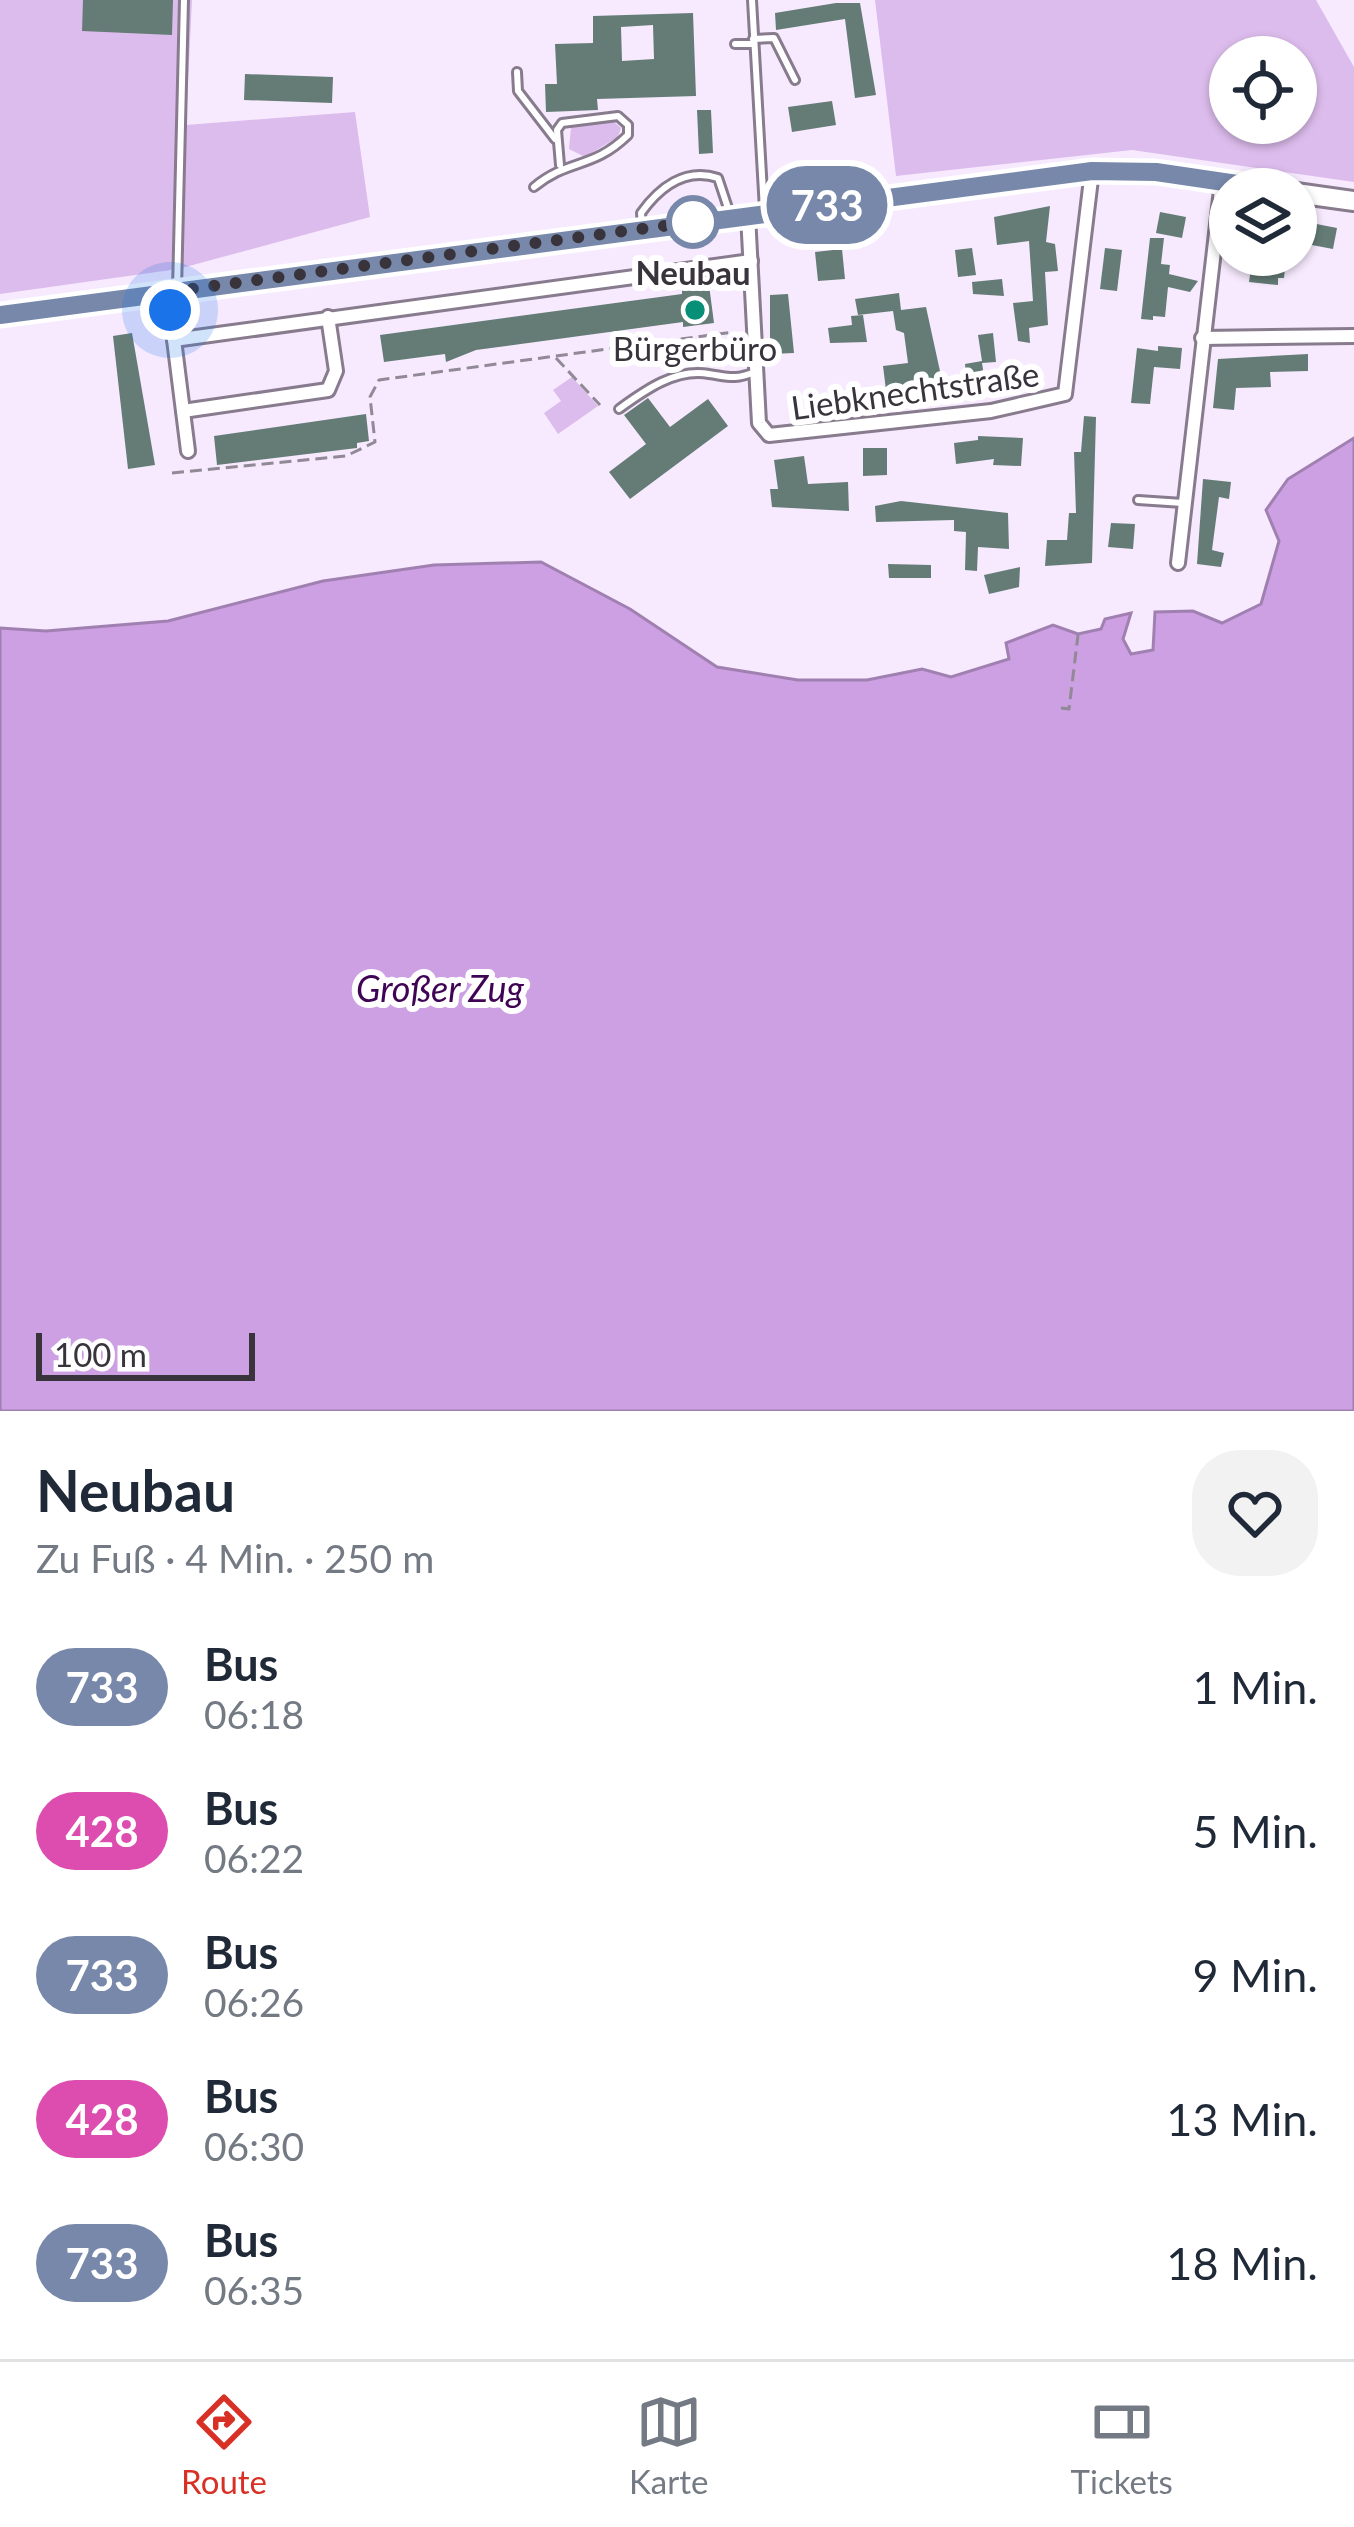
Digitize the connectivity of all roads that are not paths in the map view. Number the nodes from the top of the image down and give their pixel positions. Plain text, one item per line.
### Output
1 (184, 0) edge
2 (752, 0) edge
3 (753, 41) junction
4 (735, 44) dead end
5 (517, 72) dead end
6 (795, 80) dead end
7 (558, 146) junction
8 (560, 165) junction
9 (1092, 171) junction
10 (1209, 180) edge
11 (534, 187) dead end
12 (1317, 196) edge
13 (1354, 201) edge
14 (747, 215) junction
15 (642, 229) junction
16 (751, 261) junction
17 (1210, 276) edge
18 (172, 292) junction
19 (0, 315) edge
20 (328, 316) junction
21 (1354, 336) edge
22 (1202, 338) junction
23 (174, 340) junction
24 (755, 371) junction
25 (619, 409) dead end
26 (183, 411) junction
27 (188, 451) dead end
28 (1138, 500) dead end
29 (1184, 503) junction
30 (1178, 563) dead end

1 - 18 lane
2 - 3 lane
3 - 4 lane
3 - 6 lane
3 - 14 lane
5 - 7 lane
7 - 8 lane
7 - 8 lane
8 - 11 lane
9 - 10 main road
9 - 14 main road
9 - 24 street, Liebknechtstraße
12 - 13 main road
14 - 15 main road
14 - 15 lane
14 - 16 street, Liebknechtstraße
15 - 18 main road
16 - 20 street
16 - 24 street, Liebknechtstraße
17 - 22 street
18 - 19 main road
18 - 23 street
20 - 23 street
20 - 26 street
21 - 22 street
22 - 29 street
23 - 26 street
24 - 25 lane
26 - 27 street
28 - 29 lane
29 - 30 street

